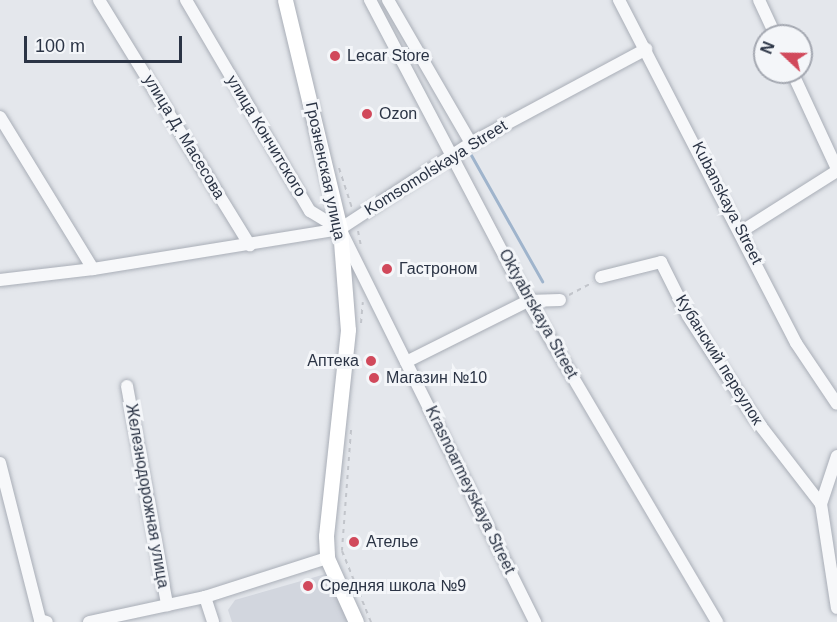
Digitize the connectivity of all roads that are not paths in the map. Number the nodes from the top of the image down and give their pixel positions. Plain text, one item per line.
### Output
1 (99, 0) edge
2 (186, 0) edge
3 (285, 0) edge
4 (370, 0) edge
5 (388, 0) edge
6 (619, 0) edge
7 (759, 0) edge
8 (770, 24) edge
9 (646, 49) junction
10 (798, 84) edge
11 (0, 117) edge
12 (471, 143) junction
13 (454, 155) junction
14 (837, 170) edge
15 (340, 229) junction
16 (742, 231) junction
17 (250, 245) junction
18 (93, 269) junction
19 (601, 278) road end
20 (0, 279) edge
21 (560, 300) road end
22 (528, 301) junction
23 (406, 362) junction
24 (127, 386) dead end
25 (837, 405) edge
26 (837, 456) edge
27 (0, 463) edge
28 (821, 504) junction
29 (327, 558) junction
30 (205, 597) junction
31 (167, 605) junction
32 (837, 606) edge
33 (47, 622) edge
34 (89, 622) edge
35 (213, 622) edge
36 (356, 622) edge
37 (536, 622) edge
38 (717, 622) edge

1 - 17 street, улица Д. Масесова
2 - 15 street, улица Кончитского
3 - 15 main road, Грозненская улица
4 - 13 street, Oktyabrskaya Street
5 - 12 street
6 - 9 street, Kubanskaya Street
7 - 8 street
9 - 12 street, Komsomolskaya Street
9 - 16 street, Kubanskaya Street
10 - 14 street
11 - 18 street
12 - 13 street, Komsomolskaya Street
13 - 15 street, Komsomolskaya Street
13 - 22 street, Oktyabrskaya Street
14 - 16 street
15 - 17 street, Komsomolskaya Street
15 - 23 street, Krasnoarmeyskaya Street
15 - 29 main road, Грозненская улица
16 - 25 street, Kubanskaya Street
17 - 18 street, Komsomolskaya Street
18 - 20 street, Komsomolskaya Street
19 - 28 street, Кубанский переулок
21 - 22 street
22 - 23 street
22 - 38 street, Oktyabrskaya Street
23 - 37 street, Krasnoarmeyskaya Street
24 - 31 street, Железнодорожная улица
26 - 28 street
27 - 33 street
28 - 32 street
29 - 30 street, Железнодорожная улица
29 - 36 main road
30 - 31 street, Железнодорожная улица
30 - 35 street
31 - 34 street, Железнодорожная улица

